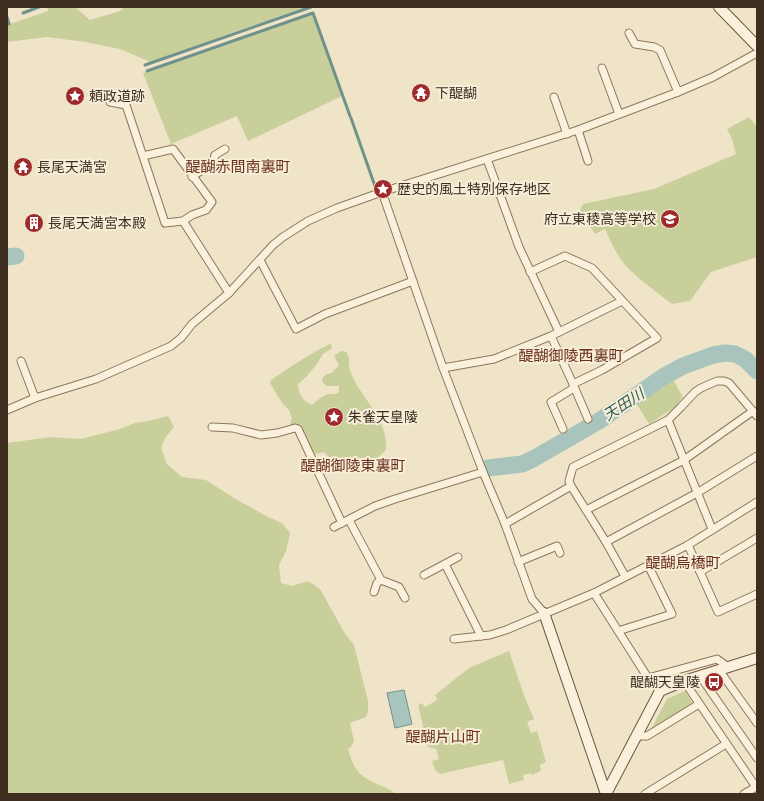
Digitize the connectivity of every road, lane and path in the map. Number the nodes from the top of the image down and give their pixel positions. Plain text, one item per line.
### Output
1 (719, 7) edge
2 (629, 33) dead end
3 (757, 46) edge
4 (757, 53) edge
5 (602, 68) dead end
6 (678, 92) junction
7 (554, 97) dead end
8 (110, 102) dead end
9 (619, 114) junction
10 (578, 130) junction
11 (567, 134) junction
12 (225, 149) dead end
13 (143, 156) junction
14 (487, 159) junction
15 (588, 161) dead end
16 (192, 176) junction
17 (382, 192) junction
18 (183, 221) junction
19 (260, 260) junction
20 (530, 272) junction
21 (413, 281) junction
22 (230, 293) junction
23 (622, 301) junction
24 (559, 332) junction
25 (551, 336) junction
26 (21, 361) dead end
27 (443, 368) junction
28 (574, 386) junction
29 (35, 398) junction
30 (7, 410) edge
31 (755, 413) edge
32 (588, 419) dead end
33 (668, 420) junction
34 (212, 427) dead end
35 (563, 429) dead end
36 (757, 456) edge
37 (684, 460) junction
38 (483, 472) junction
39 (571, 486) junction
40 (697, 494) junction
41 (757, 502) edge
42 (586, 510) junction
43 (349, 520) junction
44 (342, 523) junction
45 (505, 524) junction
46 (334, 526) dead end
47 (712, 529) junction
48 (757, 538) edge
49 (606, 542) junction
50 (688, 545) junction
51 (560, 553) dead end
52 (458, 557) dead end
53 (518, 562) junction
54 (445, 564) junction
55 (648, 565) junction
56 (700, 572) junction
57 (424, 575) dead end
58 (625, 576) junction
59 (380, 580) junction
60 (374, 592) dead end
61 (594, 593) junction
62 (757, 594) edge
63 (405, 598) dead end
64 (544, 613) junction
65 (618, 631) junction
66 (481, 636) junction
67 (454, 639) dead end
68 (757, 658) edge
69 (724, 668) junction
70 (700, 676) junction
71 (648, 678) junction
72 (684, 681) junction
73 (660, 691) junction
74 (699, 704) junction
75 (757, 723) edge
76 (636, 736) junction
77 (726, 744) junction
78 (757, 758) edge
79 (606, 794) edge
80 (645, 794) edge
81 (744, 794) edge

1 - 3 street
2 - 6 street
4 - 6 street
5 - 9 street
6 - 9 street
7 - 11 street
8 - 13 street
9 - 10 street
10 - 11 street
10 - 15 street
11 - 14 street
12 - 16 street
13 - 16 street
13 - 18 street
14 - 17 street
14 - 20 street
16 - 18 street
17 - 19 street
17 - 21 street
18 - 22 street
19 - 21 street
19 - 22 street
20 - 23 street
20 - 24 street
21 - 27 street
22 - 29 street
23 - 24 street
23 - 28 street
24 - 25 street
25 - 27 street
25 - 28 street
26 - 29 street
27 - 38 street
28 - 32 street
28 - 35 street
29 - 30 street
31 - 33 street
31 - 37 street
33 - 37 street
33 - 39 street
34 - 44 street
36 - 40 street
37 - 40 street
37 - 42 street
38 - 43 street
38 - 45 street
39 - 42 street
39 - 45 street
40 - 47 street
40 - 49 street
41 - 47 street
42 - 49 street
43 - 44 street
43 - 59 street
44 - 46 street
45 - 53 street
47 - 50 street
48 - 56 street
49 - 58 street
50 - 55 street
50 - 56 street
51 - 53 street
52 - 54 street
53 - 64 street
54 - 57 street
54 - 66 street
55 - 58 street
55 - 65 street
56 - 62 street
58 - 61 street
59 - 60 street
59 - 63 street
61 - 64 street
61 - 65 street
64 - 66 street
64 - 79 street
65 - 71 street
66 - 67 street
68 - 69 street
69 - 70 street
69 - 71 street
69 - 75 street
70 - 72 street
70 - 78 street
71 - 73 street
72 - 73 street
72 - 74 street
73 - 76 street
74 - 76 street
74 - 77 street
76 - 79 street
77 - 80 street
77 - 81 street

